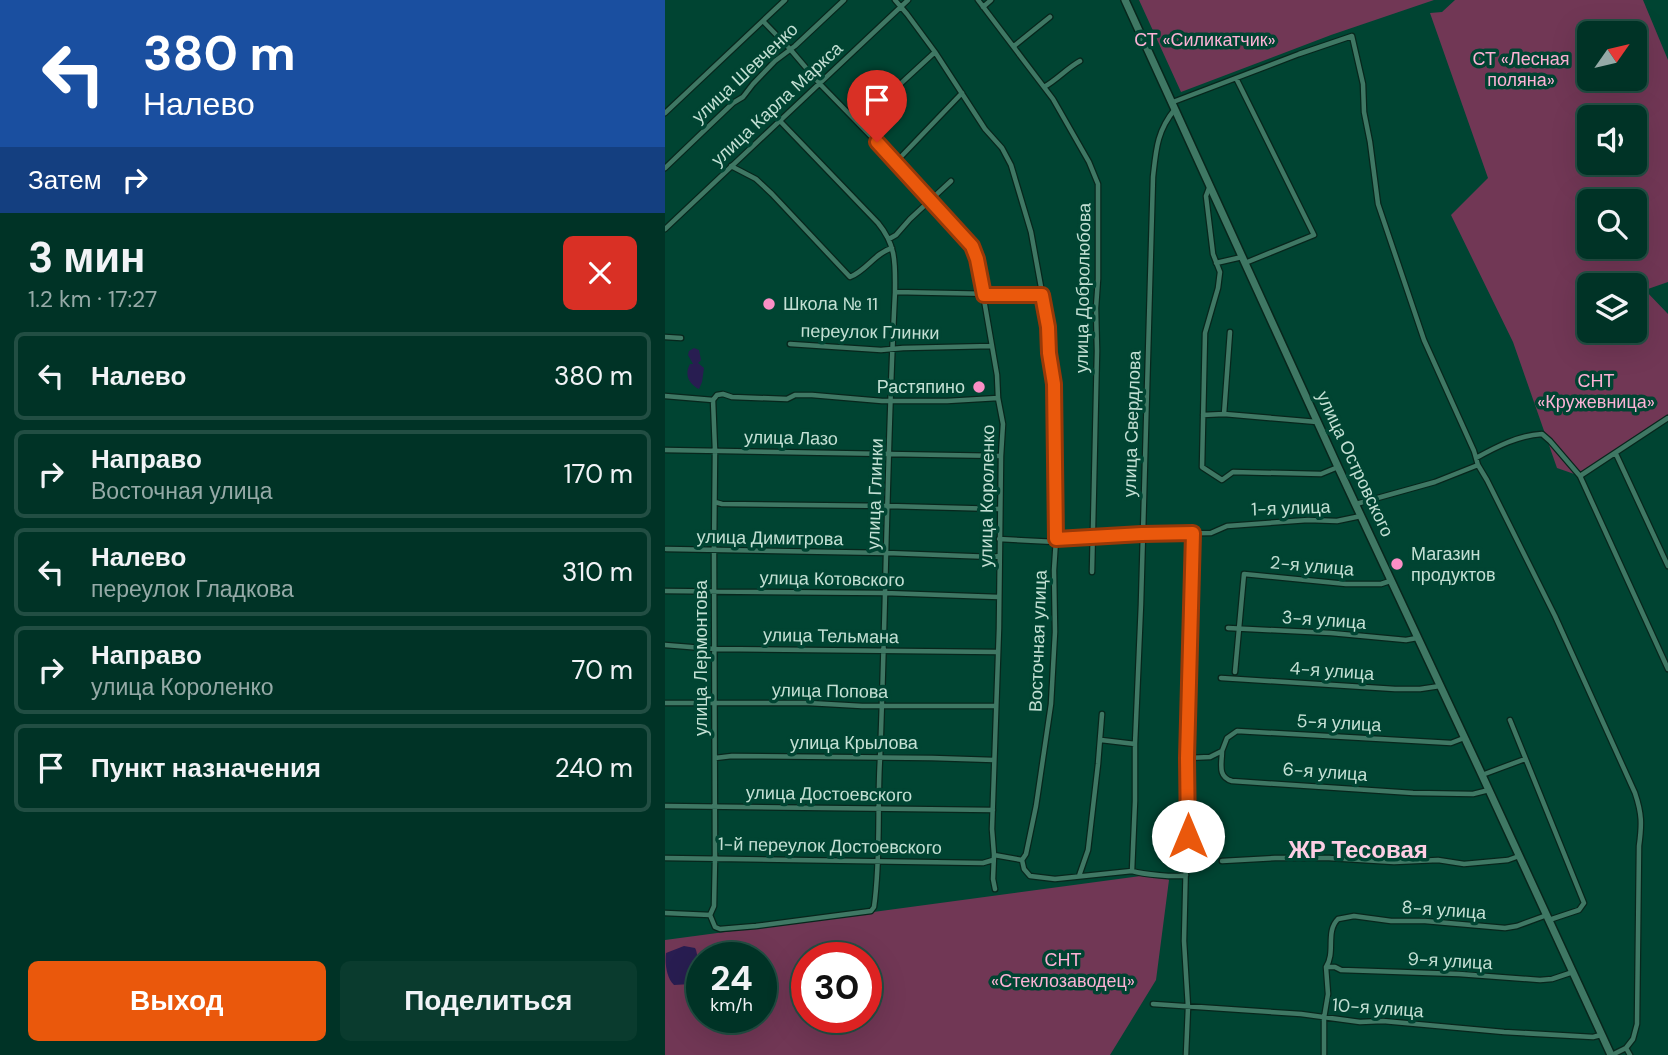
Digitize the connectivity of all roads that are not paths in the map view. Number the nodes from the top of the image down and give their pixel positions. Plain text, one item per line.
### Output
1 (785, 0) edge
2 (844, 0) edge
3 (895, 0) edge
4 (908, 0) edge
5 (978, 0) edge
6 (991, 0) edge
7 (1125, 0) edge
8 (901, 6) junction
9 (983, 7) junction
10 (1049, 17) dead end
11 (763, 21) junction
12 (1014, 46) junction
13 (790, 49) junction
14 (935, 52) junction
15 (1080, 61) dead end
16 (1236, 78) junction
17 (819, 83) junction
18 (1044, 87) junction
19 (962, 93) junction
20 (1173, 106) junction
21 (665, 113) edge
22 (779, 120) junction
23 (859, 122) junction
24 (896, 162) junction
25 (731, 166) junction
26 (665, 168) edge
27 (951, 181) dead end
28 (1210, 187) junction
29 (931, 201) junction
30 (666, 226) edge
31 (890, 239) junction
32 (893, 248) junction
33 (1243, 260) junction
34 (1216, 263) junction
35 (895, 292) junction
36 (984, 295) junction
37 (1042, 295) junction
38 (1230, 332) dead end
39 (665, 337) edge
40 (681, 338) dead end
41 (790, 344) dead end
42 (992, 346) junction
43 (892, 349) junction
44 (665, 396) edge
45 (998, 398) junction
46 (713, 400) junction
47 (891, 400) junction
48 (1224, 414) junction
49 (1203, 415) junction
50 (1668, 418) edge
51 (1318, 422) junction
52 (665, 450) edge
53 (715, 450) junction
54 (890, 454) junction
55 (1616, 454) junction
56 (1001, 456) junction
57 (1476, 458) junction
58 (1478, 465) junction
59 (1338, 467) junction
60 (1580, 476) junction
61 (715, 502) junction
62 (1356, 504) junction
63 (888, 506) junction
64 (1000, 509) junction
65 (1361, 516) junction
66 (1193, 533) junction
67 (1142, 534) junction
68 (1091, 537) junction
69 (999, 539) junction
70 (1056, 540) junction
71 (666, 550) edge
72 (714, 551) junction
73 (887, 553) junction
74 (999, 556) junction
75 (1668, 566) edge
76 (1092, 572) dead end
77 (1391, 581) junction
78 (665, 591) edge
79 (715, 591) junction
80 (885, 593) junction
81 (999, 597) junction
82 (1228, 628) dead end
83 (1239, 629) junction
84 (1418, 638) junction
85 (665, 645) edge
86 (715, 649) junction
87 (883, 650) junction
88 (997, 652) junction
89 (1668, 670) edge
90 (1235, 672) dead end
91 (1221, 678) dead end
92 (1440, 685) junction
93 (665, 703) edge
94 (715, 704) junction
95 (882, 705) junction
96 (995, 706) junction
97 (1102, 714) dead end
98 (1510, 720) dead end
99 (1465, 738) junction
100 (1101, 740) junction
101 (1136, 744) junction
102 (1222, 751) junction
103 (715, 758) junction
104 (880, 758) junction
105 (1187, 758) junction
106 (1525, 759) junction
107 (994, 760) junction
108 (1482, 775) junction
109 (1489, 790) junction
110 (665, 806) edge
111 (714, 807) junction
112 (878, 808) junction
113 (993, 810) junction
114 (1520, 856) junction
115 (994, 857) junction
116 (665, 858) edge
117 (715, 859) junction
118 (1022, 860) junction
119 (879, 861) junction
120 (1222, 861) dead end
121 (1132, 871) junction
122 (1186, 875) junction
123 (1079, 876) junction
124 (995, 889) dead end
125 (665, 913) edge
126 (710, 915) junction
127 (1548, 917) junction
128 (1326, 967) junction
129 (1573, 972) junction
130 (1153, 1004) dead end
131 (1188, 1007) junction
132 (1324, 1018) junction
133 (1602, 1034) junction
134 (1626, 1048) junction
135 (1187, 1055) edge
136 (1324, 1055) edge
137 (1611, 1055) edge
138 (1630, 1055) edge

1 - 11 street
2 - 13 street, улица Шевченко
3 - 8 street, Восточная улица
4 - 8 street, улица Карла Маркса
5 - 9 street, улица Добролюбова
6 - 9 street
7 - 20 street, улица Островского
8 - 14 street, Восточная улица
8 - 17 street, улица Карла Маркса
9 - 12 street, улица Добролюбова
10 - 12 street
11 - 13 street, улица Короленко
11 - 21 street
12 - 18 street, улица Добролюбова
13 - 17 street, улица Короленко
13 - 26 street, улица Шевченко
14 - 19 street, Восточная улица
14 - 23 street
15 - 18 street
16 - 20 street
16 - 33 street
16 - 57 street
17 - 22 street, улица Карла Маркса
17 - 23 street, улица Короленко
18 - 68 street, улица Добролюбова
19 - 24 street
19 - 37 street, Восточная улица
20 - 28 street, улица Островского
20 - 67 street, улица Свердлова
22 - 25 street, улица Карла Маркса
22 - 31 street, улица Глинки
23 - 24 street, улица Короленко
24 - 29 street, улица Короленко
25 - 30 street, улица Карла Маркса
25 - 32 street
27 - 29 street
28 - 33 street, улица Островского
28 - 34 street
29 - 31 street
29 - 36 street, улица Короленко
31 - 32 street, улица Глинки
32 - 35 street, улица Глинки
33 - 34 street
33 - 51 street, улица Островского
34 - 49 street
35 - 36 street
35 - 43 street, улица Глинки
36 - 37 street
36 - 42 street, улица Короленко
37 - 70 street, Восточная улица
38 - 48 street
39 - 40 street
41 - 43 street, переулок Глинки
42 - 43 street, переулок Глинки
42 - 45 street, улица Короленко
43 - 47 street, улица Глинки
44 - 46 street
45 - 47 street
45 - 56 street, улица Короленко
46 - 47 street
46 - 53 street, улица Лермонтова
47 - 54 street, улица Глинки
48 - 49 street
48 - 51 street
49 - 59 street
50 - 55 street
51 - 59 street, улица Островского
52 - 53 street, улица Лазо
53 - 54 street, улица Лазо
53 - 61 street, улица Лермонтова
54 - 56 street, улица Лазо
54 - 63 street, улица Глинки
55 - 60 street
55 - 75 street
56 - 64 street, улица Короленко
57 - 58 street
57 - 60 street
58 - 62 street
58 - 134 street
59 - 62 street, улица Островского
60 - 89 street
61 - 63 street
61 - 72 street, улица Лермонтова
62 - 65 street, улица Островского
63 - 64 street
63 - 73 street, улица Глинки
64 - 69 street, улица Короленко
65 - 66 street, 1-я улица
65 - 77 street, улица Островского
66 - 67 street, 1-я улица
66 - 105 street
67 - 68 street, 1-я улица
67 - 101 street, улица Свердлова
68 - 70 street, 1-я улица
68 - 76 street, улица Добролюбова
69 - 70 street, 1-я улица
69 - 74 street, улица Короленко
70 - 118 street, Восточная улица
71 - 72 street, улица Димитрова
72 - 73 street, улица Димитрова
72 - 79 street, улица Лермонтова
73 - 74 street, улица Димитрова
73 - 80 street, улица Глинки
74 - 81 street, улица Короленко
77 - 83 street, 2-я улица
77 - 84 street, улица Островского
78 - 79 street, улица Котовского
79 - 80 street, улица Котовского
79 - 86 street, улица Лермонтова
80 - 81 street, улица Котовского
80 - 87 street, улица Глинки
81 - 88 street, улица Короленко
82 - 83 street, 3-я улица
83 - 84 street, 3-я улица
83 - 90 street, 2-я улица
84 - 92 street, улица Островского
85 - 86 street, улица Тельмана
86 - 87 street, улица Тельмана
86 - 94 street, улица Лермонтова
87 - 88 street, улица Тельмана
87 - 95 street, улица Глинки
88 - 96 street, улица Короленко
91 - 92 street, 4-я улица
92 - 99 street, улица Островского
93 - 94 street, улица Попова
94 - 95 street, улица Попова
94 - 103 street, улица Лермонтова
95 - 96 street, улица Попова
95 - 104 street, улица Глинки
96 - 107 street, улица Короленко
97 - 100 street
98 - 106 street
99 - 102 street, 5-я улица
99 - 108 street, улица Островского
100 - 101 street
100 - 123 street
101 - 121 street, улица Свердлова
102 - 105 street
102 - 109 street, 6-я улица
103 - 104 street, улица Крылова
103 - 111 street, улица Лермонтова
104 - 107 street, улица Крылова
104 - 112 street, улица Глинки
105 - 122 street
106 - 108 street
106 - 127 street, 8-я улица
107 - 113 street, улица Короленко
108 - 109 street, улица Островского
109 - 114 street, улица Островского
110 - 111 street, улица Достоевского
111 - 112 street, улица Достоевского
111 - 117 street, улица Лермонтова
112 - 113 street, улица Достоевского
112 - 119 street, улица Глинки
113 - 115 street, улица Короленко
114 - 120 street
114 - 127 street, улица Островского
115 - 118 street, 1-й переулок Достоевского
115 - 119 street, 1-й переулок Достоевского
115 - 124 street, улица Короленко
116 - 117 street, 1-й переулок Достоевского
117 - 119 street, 1-й переулок Достоевского
117 - 126 street, улица Лермонтова
118 - 123 street, 1-й переулок Достоевского
119 - 126 street, улица Глинки
121 - 122 street, 1-й переулок Достоевского
121 - 123 street, 1-й переулок Достоевского
122 - 131 street
125 - 126 street
127 - 128 street, 8-я улица
127 - 129 street, улица Островского
128 - 129 street, 9-я улица
128 - 132 street
129 - 133 street, улица Островского
130 - 131 street, 10-я улица
131 - 132 street, 10-я улица
131 - 135 street
132 - 133 street, 10-я улица
132 - 136 street
133 - 137 street, улица Островского
134 - 137 street
134 - 138 street

